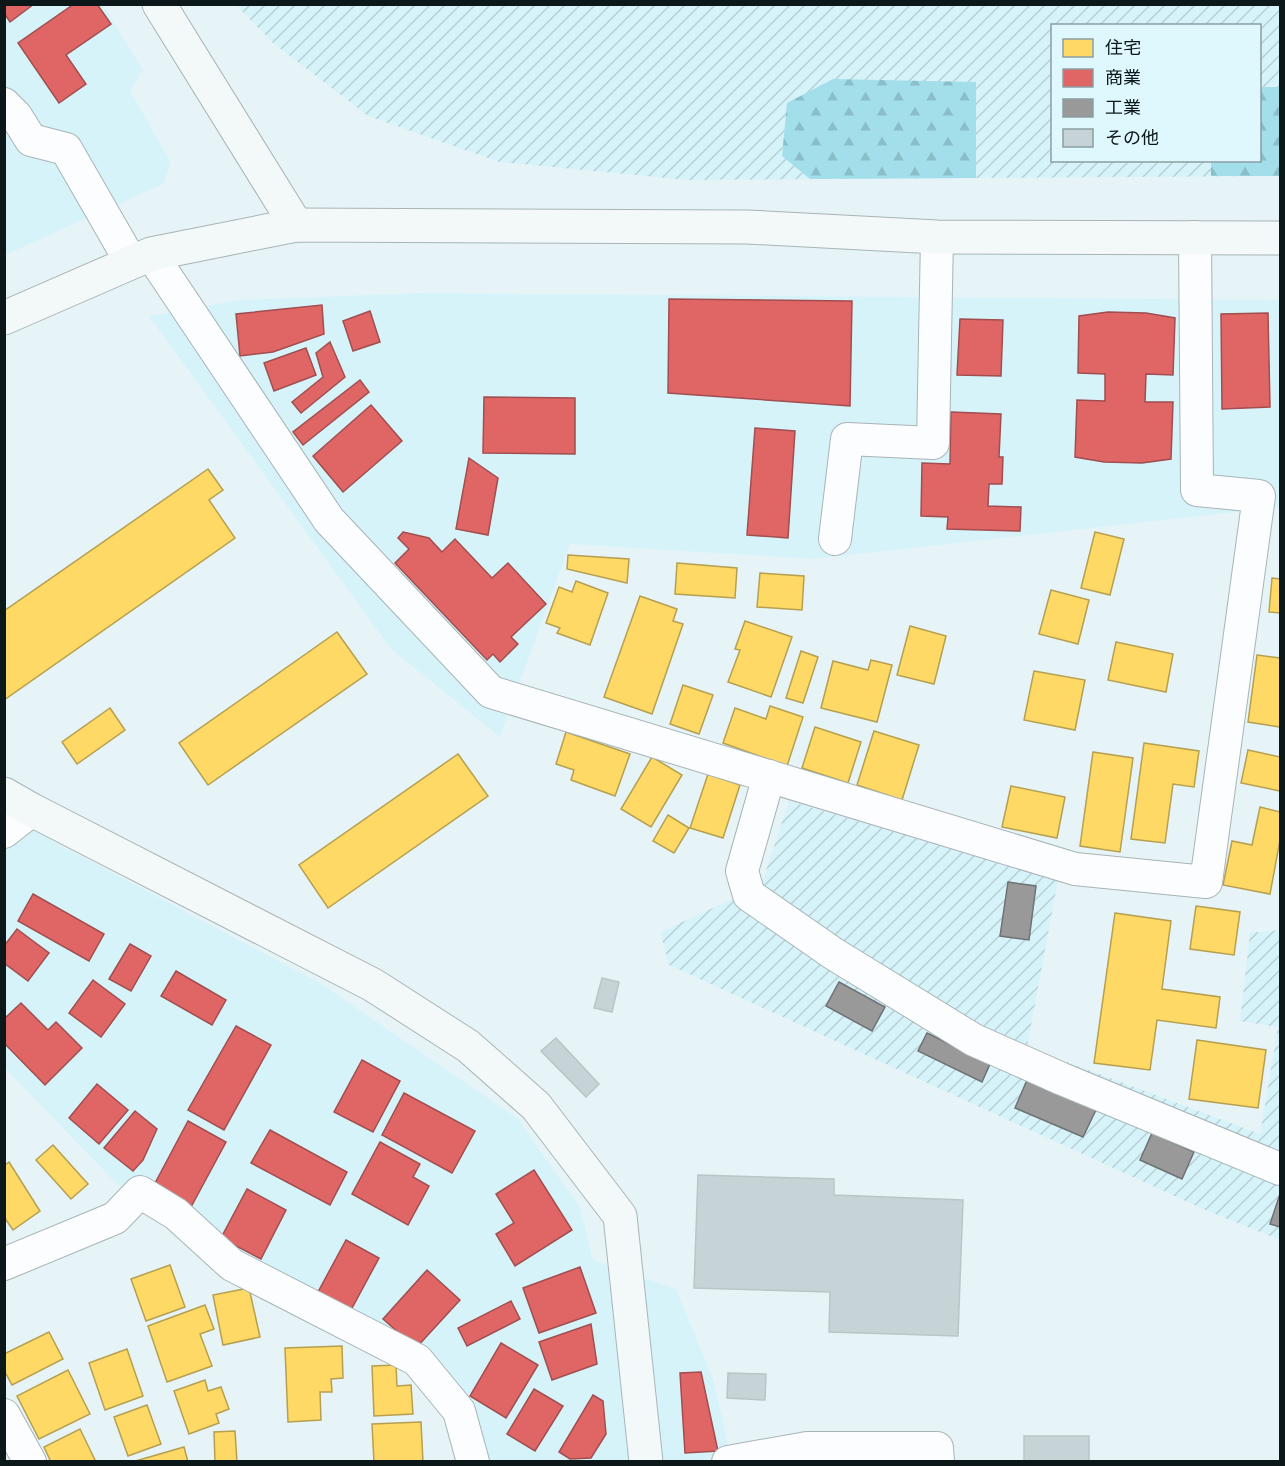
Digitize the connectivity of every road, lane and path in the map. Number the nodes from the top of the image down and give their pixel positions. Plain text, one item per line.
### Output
1 (159, 4) edge
2 (4, 104) edge
3 (296, 225) junction
4 (937, 237) junction
5 (1195, 237) junction
6 (1281, 238) edge
7 (141, 258) junction
8 (4, 318) edge
9 (835, 539) dead end
10 (769, 776) junction
11 (18, 802) edge
12 (4, 832) edge
13 (1281, 1169) edge
14 (4, 1264) edge
15 (4, 1415) edge
16 (30, 1461) edge
17 (473, 1461) edge
18 (646, 1461) edge
19 (728, 1461) edge
20 (938, 1461) edge

1 - 3 street
2 - 7 street
3 - 4 street
3 - 7 street
4 - 5 street
4 - 9 street
5 - 6 street
5 - 10 street
7 - 8 street
7 - 10 street
10 - 13 street
11 - 12 street
11 - 18 street
14 - 17 street
15 - 16 street
19 - 20 street

